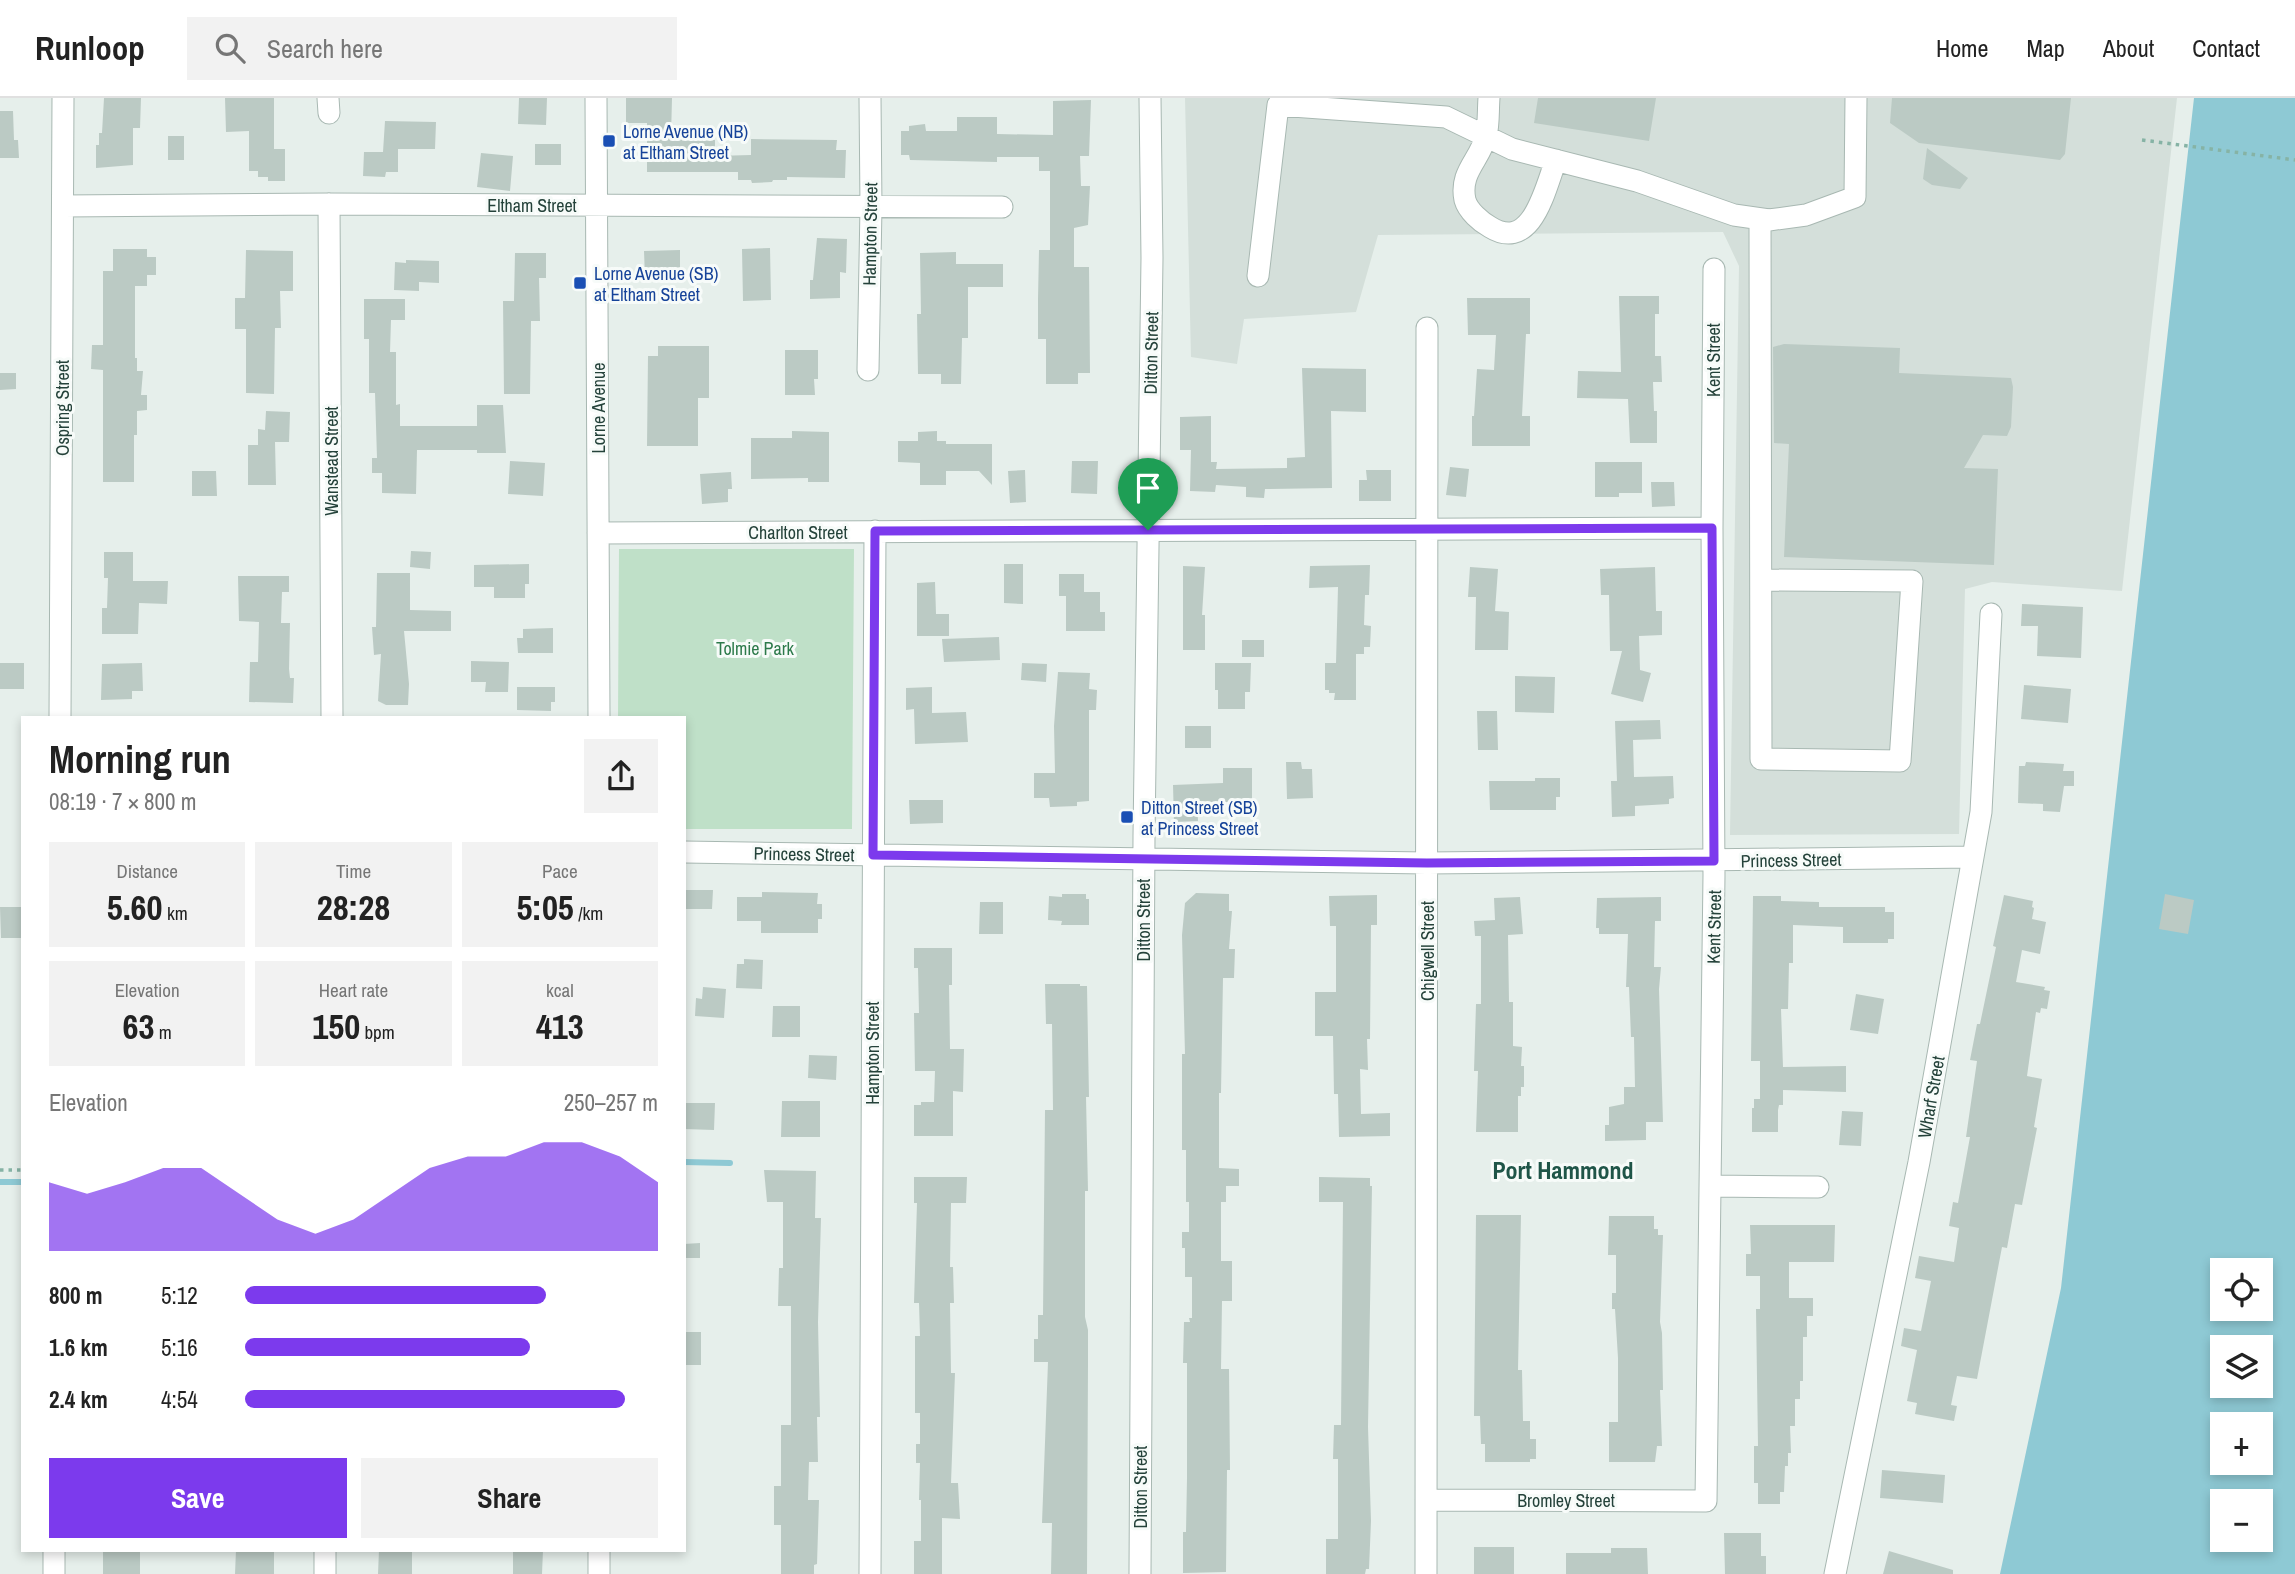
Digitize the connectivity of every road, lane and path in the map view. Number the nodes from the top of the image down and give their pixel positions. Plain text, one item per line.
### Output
1 (63, 98) edge
2 (596, 98) edge
3 (870, 98) edge
4 (1150, 98) edge
5 (1489, 98) edge
6 (1857, 98) edge
7 (1486, 137) junction
8 (2142, 140) dead end
9 (1556, 160) junction
10 (2295, 160) edge
11 (329, 204) junction
12 (597, 205) junction
13 (63, 206) junction
14 (1002, 207) dead end
15 (871, 208) junction
16 (1760, 219) junction
17 (1714, 269) dead end
18 (1258, 276) dead end
19 (1427, 328) dead end
20 (868, 370) dead end
21 (1712, 528) junction
22 (1427, 529) junction
23 (1148, 530) junction
24 (875, 531) junction
25 (598, 533) junction
26 (1761, 580) junction
27 (1990, 614) dead end
28 (60, 716) edge
29 (332, 716) edge
30 (599, 716) edge
31 (686, 852) edge
32 (873, 855) junction
33 (1973, 857) junction
34 (1144, 858) junction
35 (1714, 861) junction
36 (1427, 863) junction
37 (0, 1170) edge
38 (21, 1170) edge
39 (1711, 1186) junction
40 (1818, 1187) dead end
41 (1426, 1500) junction
42 (1706, 1501) joint
43 (54, 1552) edge
44 (325, 1552) edge
45 (599, 1552) edge
46 (54, 1574) edge
47 (325, 1574) edge
48 (599, 1574) edge
49 (870, 1574) edge
50 (1140, 1574) edge
51 (1426, 1574) edge
52 (1835, 1574) edge

1 - 13 street, Ospring Street
2 - 12 street, Lorne Avenue
3 - 15 street, Hampton Street
4 - 23 street, Ditton Street
5 - 7 street
6 - 16 street
7 - 9 street
7 - 9 street
7 - 18 street
8 - 10 path
9 - 16 street
11 - 12 street, Eltham Street
11 - 13 street, Eltham Street
11 - 29 street, Wanstead Street
12 - 15 street, Eltham Street
12 - 25 street, Lorne Avenue
13 - 28 street, Ospring Street
14 - 15 street, Eltham Street
15 - 20 street, Hampton Street
16 - 26 street
17 - 21 street, Kent Street
19 - 22 street, Chigwell Street
21 - 22 street, Charlton Street
21 - 35 street, Kent Street
22 - 23 street, Charlton Street
22 - 36 street, Chigwell Street
23 - 24 street, Charlton Street
23 - 34 street, Ditton Street
24 - 25 street, Charlton Street
24 - 32 street, Hampton Street
25 - 30 street, Lorne Avenue
26 - 26 street
27 - 33 street, Wharf Street
31 - 32 street, Princess Street
32 - 34 street, Princess Street
32 - 49 street, Hampton Street
33 - 35 street, Princess Street
33 - 52 street, Wharf Street
34 - 36 street, Princess Street
34 - 50 street, Ditton Street
35 - 36 street, Princess Street
35 - 39 street, Kent Street
36 - 41 street, Chigwell Street
37 - 38 path
39 - 40 street
39 - 42 street, Kent Street
41 - 42 street, Bromley Street
41 - 51 street, Chigwell Street
43 - 46 street
44 - 47 street
45 - 48 street

